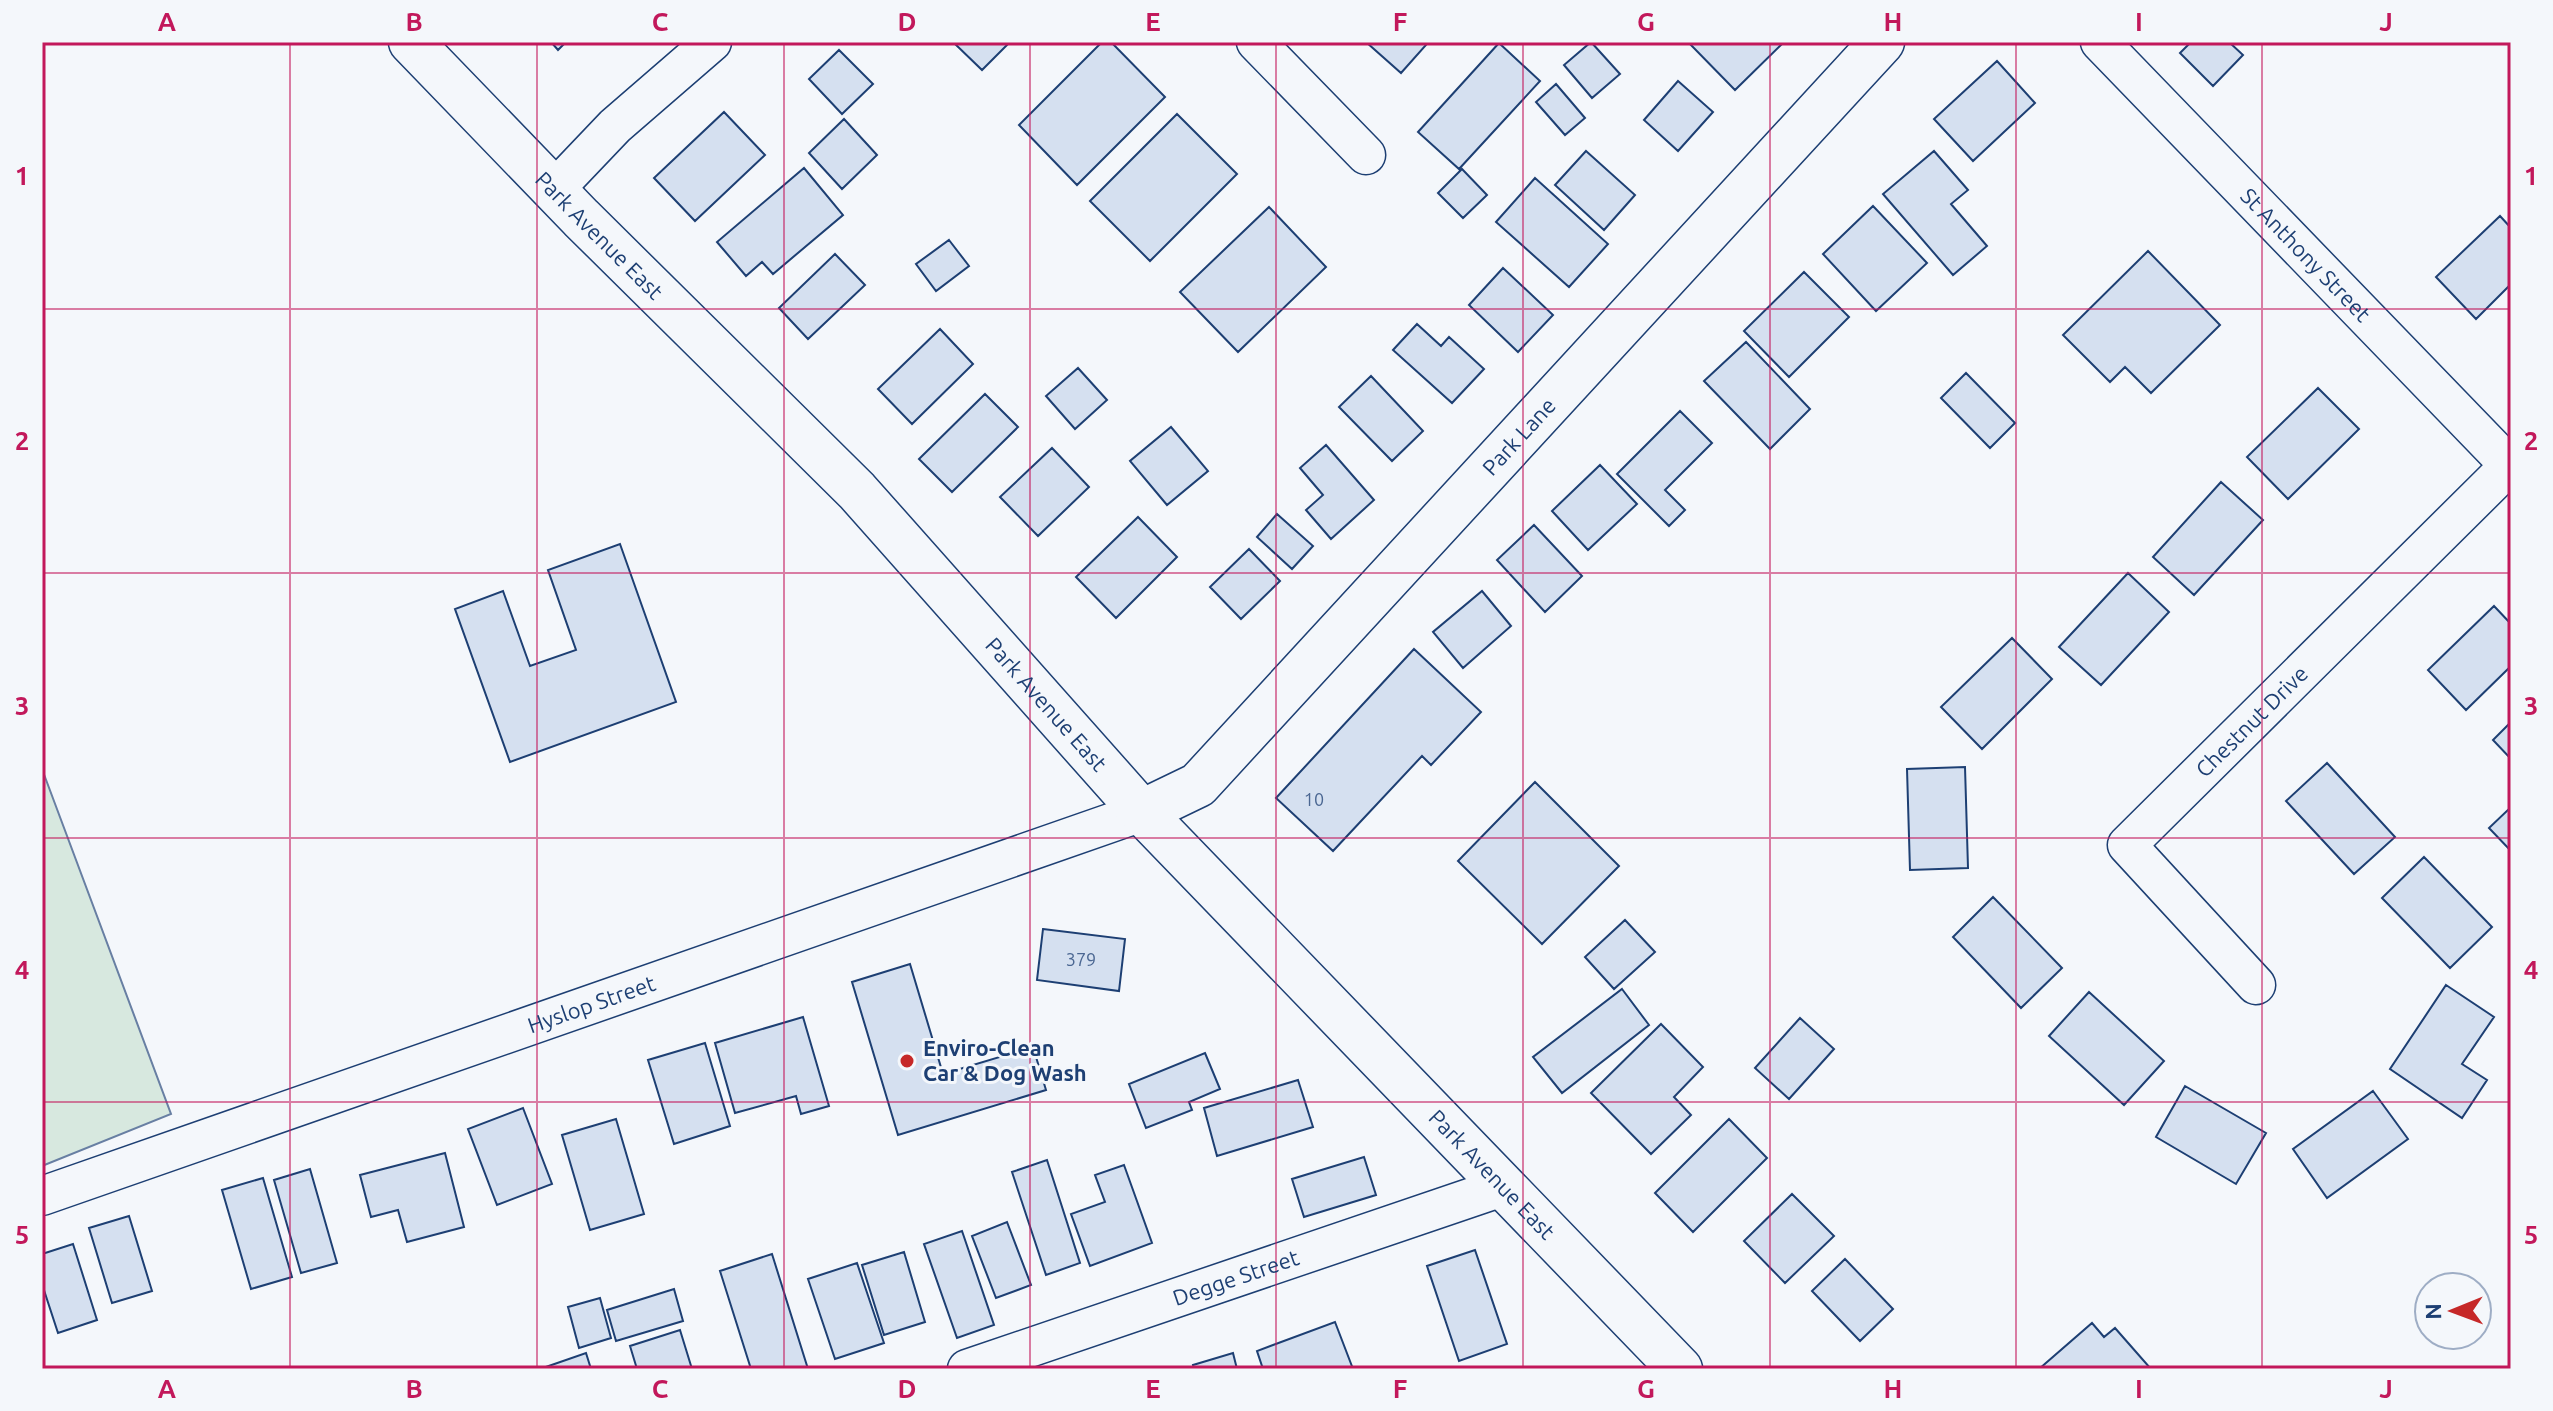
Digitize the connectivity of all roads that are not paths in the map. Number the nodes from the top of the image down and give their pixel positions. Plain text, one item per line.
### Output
1 (411, 42) edge
2 (712, 42) edge
3 (1256, 42) edge
4 (1882, 42) edge
5 (2100, 42) edge
6 (1366, 155) dead end
7 (554, 190) junction
8 (2511, 465) edge
9 (1142, 812) junction
10 (2256, 985) dead end
11 (1505, 1186) junction
12 (42, 1196) edge
13 (967, 1369) edge
14 (1680, 1369) edge

1 - 7 main road, Park Avenue East
2 - 7 street
3 - 6 street
4 - 9 main road, Park Lane
5 - 8 street, St Anthony Street
7 - 9 main road, Park Avenue East
8 - 10 street, Chestnut Drive
9 - 11 main road, Park Avenue East
9 - 12 street, Hyslop Street
11 - 13 street, Degge Street
11 - 14 main road, Park Avenue East

